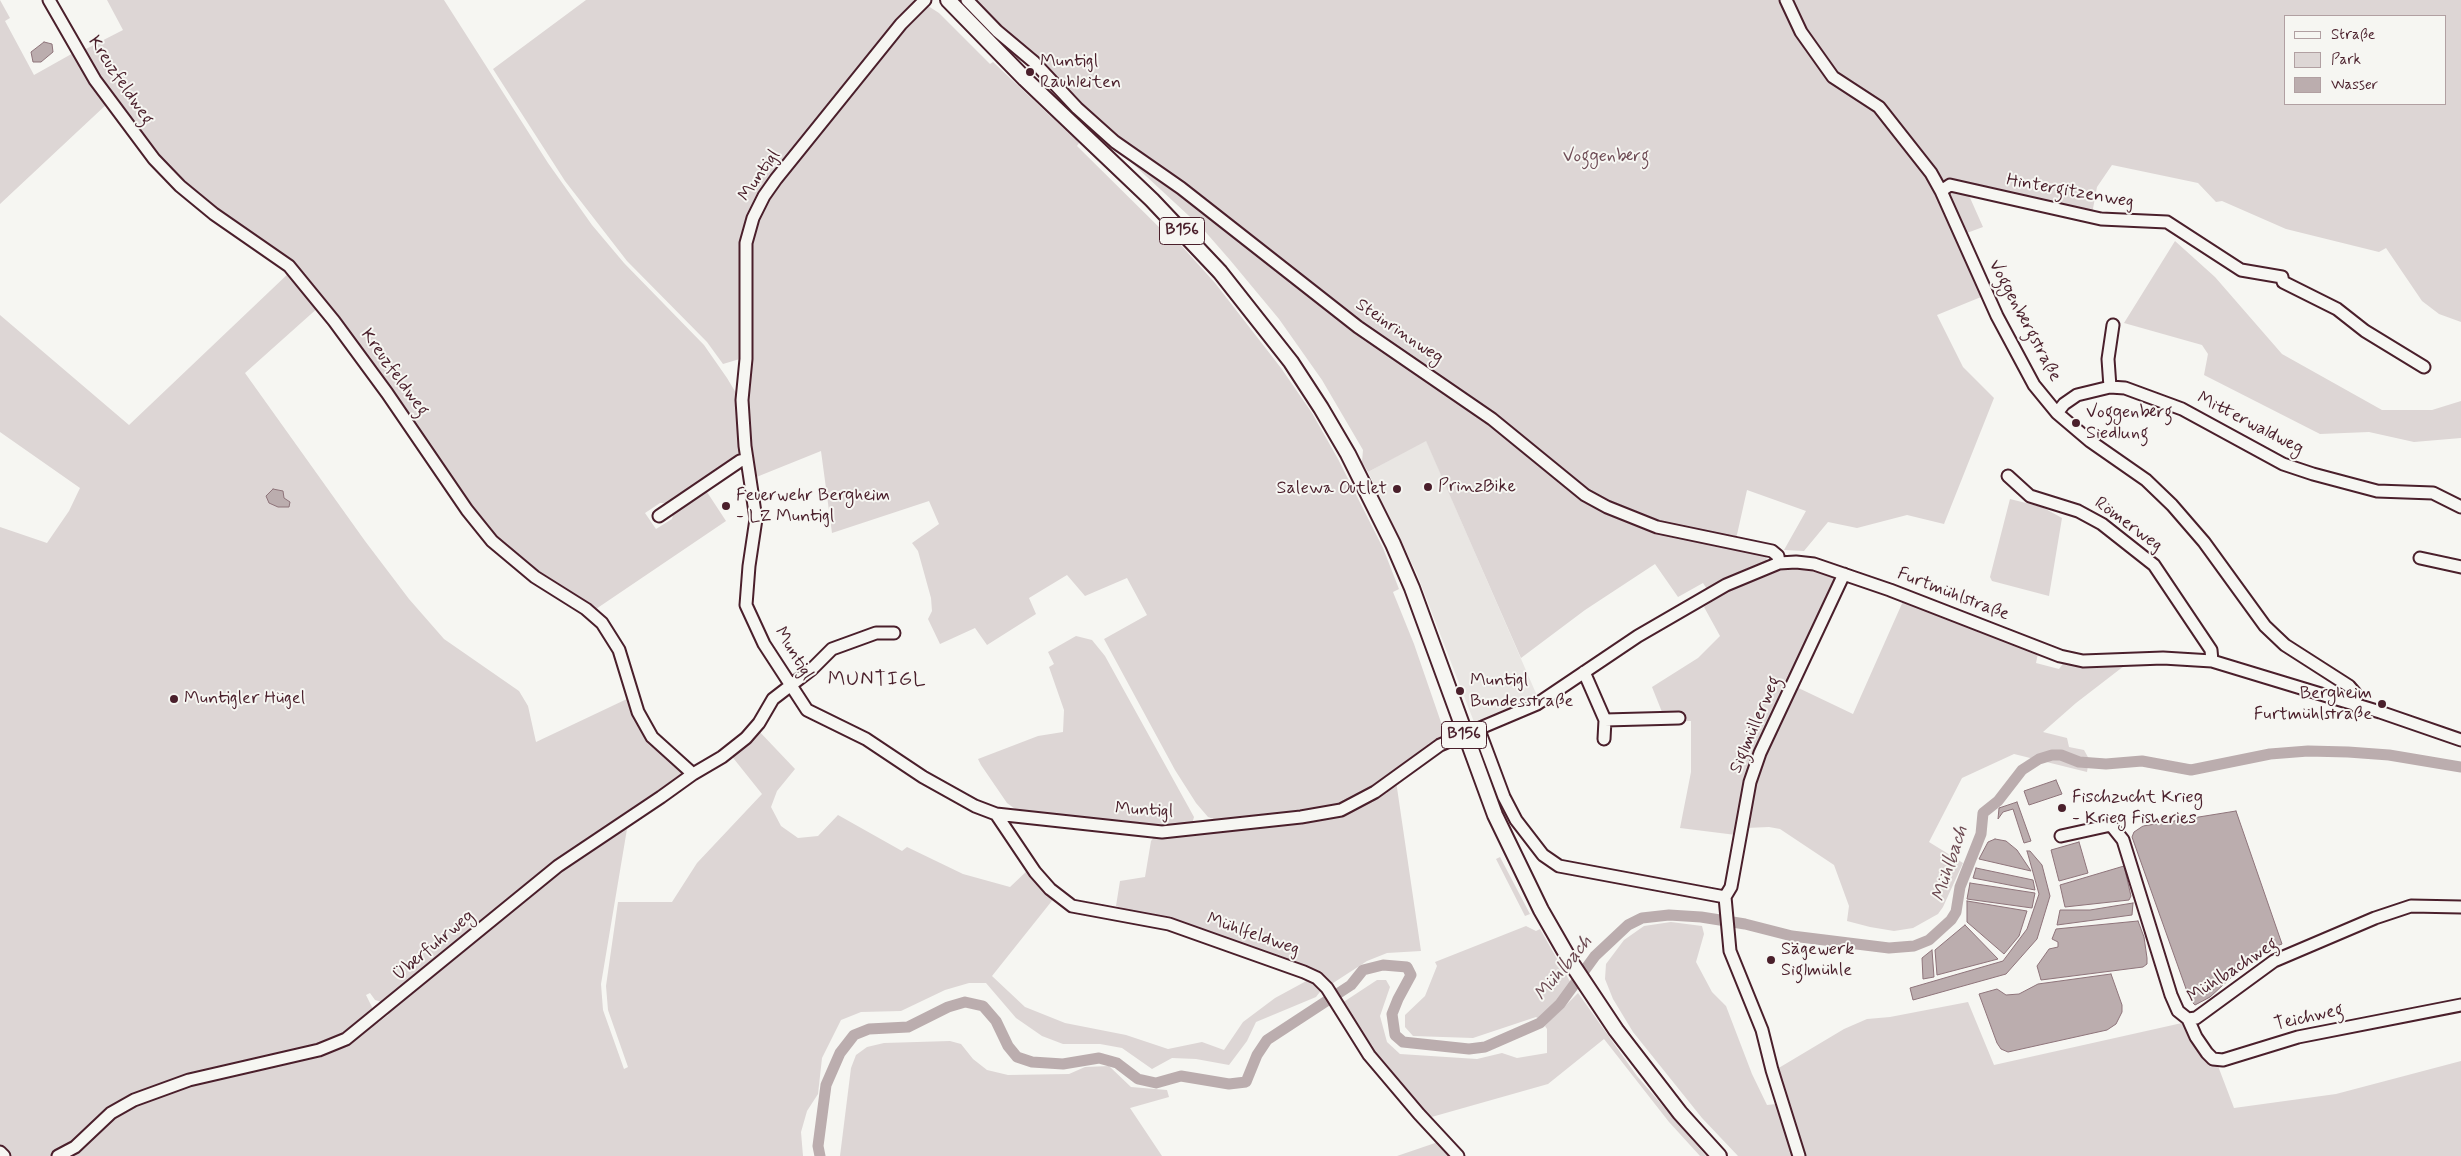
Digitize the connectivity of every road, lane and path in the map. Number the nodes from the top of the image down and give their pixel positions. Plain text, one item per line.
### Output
1 (49, 0) edge
2 (925, 0) edge
3 (948, 0) edge
4 (967, 0) edge
5 (1786, 0) edge
6 (1941, 191) junction
7 (2113, 325) dead end
8 (2424, 367) dead end
9 (2110, 387) junction
10 (2057, 413) junction
11 (747, 459) junction
12 (2008, 476) dead end
13 (2461, 507) edge
14 (659, 516) dead end
15 (2420, 558) dead end
16 (1779, 563) junction
17 (2461, 568) edge
18 (1844, 574) junction
19 (894, 633) dead end
20 (2212, 662) junction
21 (1584, 672) junction
22 (790, 686) junction
23 (2356, 706) junction
24 (1679, 718) dead end
25 (1605, 720) junction
26 (1479, 730) junction
27 (1464, 735) junction
28 (1604, 739) dead end
29 (2461, 740) edge
30 (692, 774) junction
31 (996, 814) junction
32 (2061, 836) dead end
33 (1725, 897) junction
34 (2461, 907) edge
35 (2461, 1005) edge
36 (2188, 1019) junction
37 (0, 1152) edge
38 (4, 1156) edge
39 (58, 1156) edge
40 (1458, 1156) edge
41 (1720, 1156) edge
42 (1799, 1156) edge

1 - 30 street, Kreuzfeldweg
2 - 11 street, Muntigl
3 - 27 main road, B156
4 - 16 street, Steinrinnweg
5 - 6 street, Voggenbergstraße
6 - 8 street, Hintergitzenweg
6 - 10 street, Voggenbergstraße
7 - 9 street
9 - 10 street, Mitterwaldweg
9 - 13 street, Mitterwaldweg
10 - 23 street, Voggenbergstraße
11 - 14 street
11 - 22 street, Muntigl
12 - 20 street, Römerweg
15 - 17 street
16 - 18 street, Furtmühlstraße
16 - 21 street, Furtmühlstraße
18 - 20 street, Furtmühlstraße
18 - 33 street, Siglmüllerweg
19 - 22 street, Überfuhrweg
20 - 23 street, Furtmühlstraße
21 - 25 street
21 - 26 street, Furtmühlstraße
22 - 30 street, Überfuhrweg
22 - 31 street, Muntigl
23 - 29 street, Furtmühlstraße
24 - 25 street
25 - 28 street
26 - 27 street, Furtmühlstraße
26 - 33 street
27 - 31 street, Muntigl
27 - 41 main road, B156
30 - 39 street, Überfuhrweg
31 - 40 street, Mühlfeldweg
32 - 36 street, Mühlbachweg
33 - 42 street, Siglmüllerweg
34 - 36 street, Mühlbachweg
35 - 36 street, Teichweg
37 - 38 street

